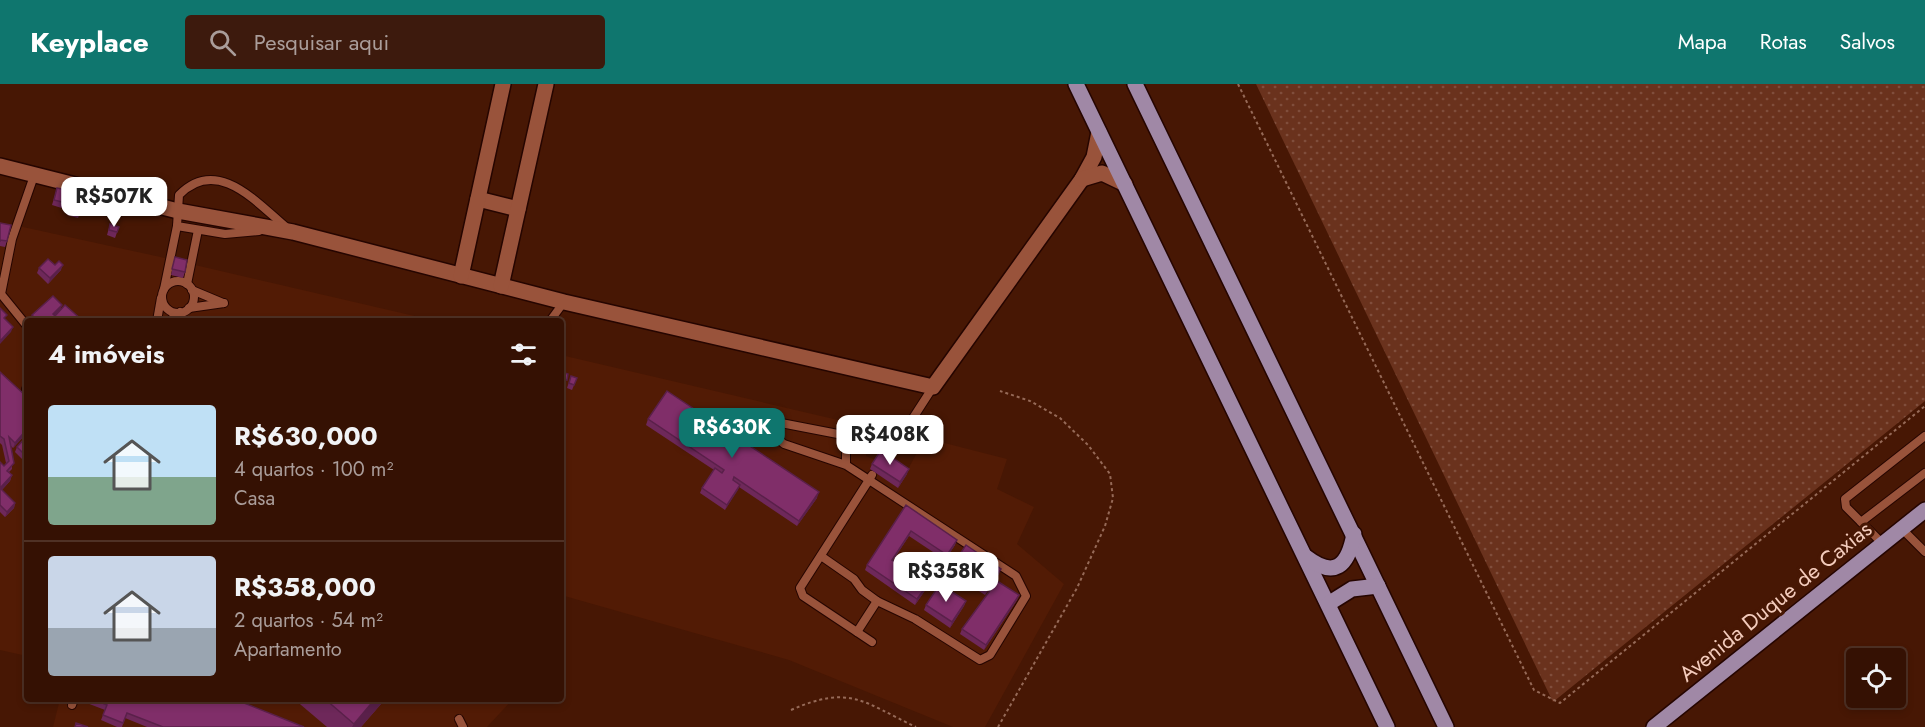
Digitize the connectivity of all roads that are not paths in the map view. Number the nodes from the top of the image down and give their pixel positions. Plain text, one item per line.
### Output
1 (503, 84) edge
2 (546, 84) edge
3 (1076, 84) edge
4 (1135, 84) edge
5 (1099, 132) junction
6 (0, 166) edge
7 (35, 173) junction
8 (1082, 179) junction
9 (1125, 184) junction
10 (478, 199) junction
11 (518, 209) junction
12 (178, 218) junction
13 (273, 229) junction
14 (198, 230) junction
15 (293, 232) junction
16 (0, 236) edge
17 (12, 239) junction
18 (461, 276) junction
19 (501, 286) junction
20 (190, 287) junction
21 (163, 293) junction
22 (564, 302) junction
23 (189, 308) junction
24 (180, 312) junction
25 (158, 318) edge
26 (173, 318) edge
27 (552, 318) edge
28 (24, 322) edge
29 (933, 387) junction
30 (1925, 436) edge
31 (884, 463) edge
32 (846, 465) junction
33 (1925, 473) edge
34 (871, 477) junction
35 (1925, 510) edge
36 (1861, 522) junction
37 (1902, 529) junction
38 (1354, 534) junction
39 (1883, 544) junction
40 (1925, 552) edge
41 (821, 556) junction
42 (1304, 556) junction
43 (1378, 586) junction
44 (877, 601) junction
45 (1328, 604) junction
46 (857, 632) junction
47 (872, 642) dead end
48 (1387, 727) edge
49 (1446, 727) edge
50 (1654, 727) edge

1 - 10 street
2 - 11 street
3 - 5 main road
4 - 38 main road
5 - 8 street
5 - 9 main road
6 - 7 street
7 - 12 street
7 - 17 lane
8 - 9 street
8 - 29 street
9 - 42 main road
10 - 11 street
10 - 18 street
11 - 19 street
12 - 13 street
12 - 14 lane
12 - 15 lane
12 - 21 lane
13 - 14 lane
13 - 15 street
14 - 20 lane
15 - 18 street
16 - 17 lane
17 - 28 lane
18 - 19 street
19 - 22 street
20 - 21 lane
20 - 23 lane
20 - 23 lane
21 - 24 lane
21 - 25 lane
22 - 27 lane
22 - 29 street
23 - 24 lane
24 - 26 lane
29 - 31 lane
30 - 36 lane
32 - 32 lane
32 - 34 lane
33 - 36 lane
34 - 41 lane
34 - 44 lane
35 - 37 main road, Avenida Duque de Caxias
36 - 39 lane
37 - 39 main road, Avenida Duque de Caxias
37 - 40 lane
38 - 42 main road
38 - 43 main road
39 - 50 main road, Avenida Duque de Caxias
41 - 44 lane
41 - 46 lane
42 - 45 main road
43 - 45 main road
43 - 49 main road
44 - 46 lane
45 - 48 main road
46 - 47 lane

